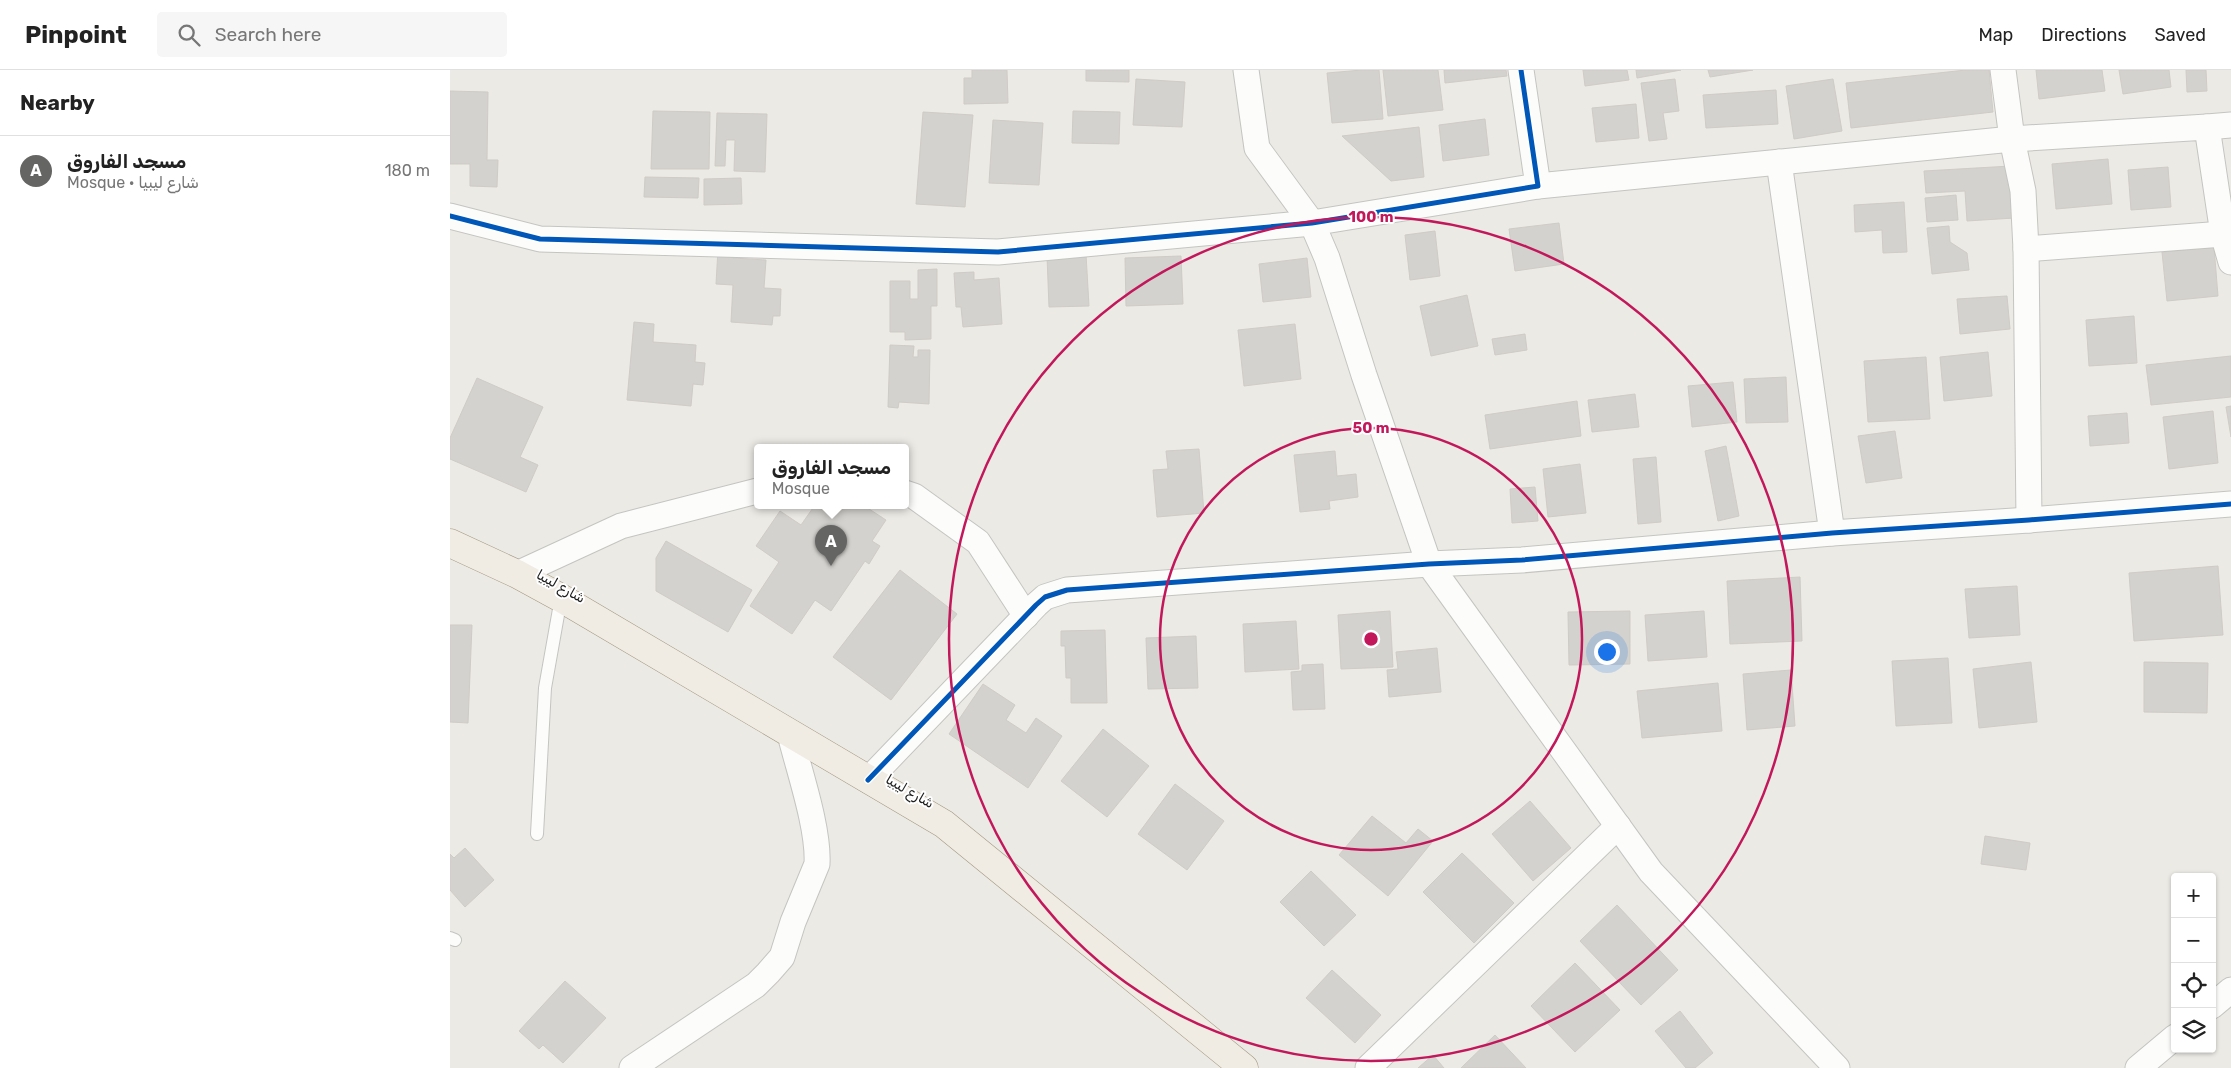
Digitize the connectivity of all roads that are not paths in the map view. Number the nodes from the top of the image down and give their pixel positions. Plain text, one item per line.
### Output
1 (1246, 70) edge
2 (1521, 70) edge
3 (2003, 70) edge
4 (2219, 126) edge
5 (2012, 139) junction
6 (1779, 162) junction
7 (1538, 186) junction
8 (450, 216) edge
9 (1312, 223) junction
10 (2223, 234) junction
11 (2026, 248) junction
12 (2231, 262) edge
13 (754, 492) edge
14 (909, 494) edge
15 (2231, 504) edge
16 (2029, 520) junction
17 (1832, 533) junction
18 (450, 543) edge
19 (1429, 564) junction
20 (516, 574) junction
21 (561, 598) junction
22 (1026, 616) junction
23 (790, 734) junction
24 (868, 780) junction
25 (1618, 826) junction
26 (537, 834) dead end
27 (2231, 990) edge
28 (2216, 1003) edge
29 (2171, 1040) edge
30 (632, 1068) edge
31 (1244, 1068) edge
32 (1368, 1068) edge
33 (1837, 1068) edge
34 (2138, 1068) edge

1 - 9 street
2 - 7 street
3 - 5 street
4 - 5 street
4 - 10 street
5 - 6 street
5 - 11 street
6 - 7 street
6 - 17 street
7 - 9 street
8 - 9 street
9 - 19 street
10 - 11 street
10 - 12 street
11 - 16 street
13 - 20 street
14 - 22 street
15 - 16 street
16 - 17 street
17 - 19 street
18 - 20 main road, شارع ليبيا
19 - 22 street
19 - 25 street
20 - 21 main road, شارع ليبيا
21 - 23 main road, شارع ليبيا
21 - 26 lane
22 - 24 street
23 - 24 main road, شارع ليبيا
23 - 30 street
24 - 31 main road, شارع ليبيا
25 - 32 street
25 - 33 street
27 - 28 street
29 - 34 street

